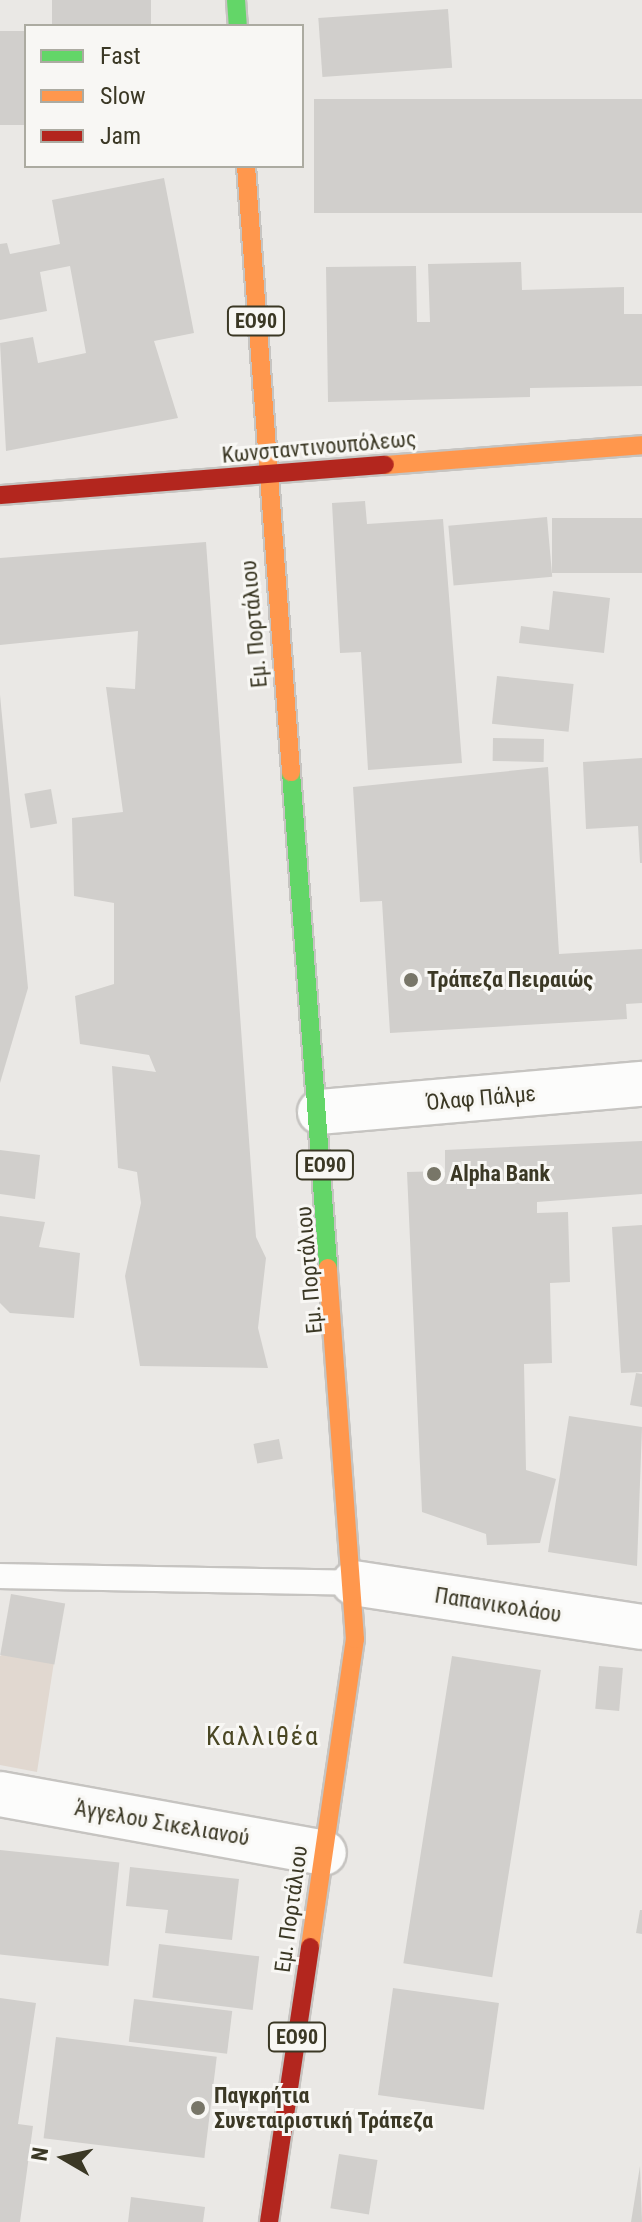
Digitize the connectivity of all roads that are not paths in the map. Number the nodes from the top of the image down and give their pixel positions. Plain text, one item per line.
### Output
1 (236, 0) edge
2 (238, 24) edge
3 (246, 168) edge
4 (642, 445) edge
5 (265, 476) junction
6 (0, 495) edge
7 (642, 1084) edge
8 (320, 1112) junction
9 (0, 1576) edge
10 (354, 1583) junction
11 (642, 1627) edge
12 (0, 1794) edge
13 (324, 1853) junction
14 (269, 2222) edge

1 - 2 main road
3 - 5 main road, Εμ. Πορτάλιου / ΕΟ90
4 - 5 main road, Κωνσταντινουπόλεως
5 - 6 main road, Κωνσταντινουπόλεως
5 - 8 main road, Εμ. Πορτάλιου / ΕΟ90
7 - 8 street, Όλαφ Πάλμε
8 - 10 main road, Εμ. Πορτάλιου / ΕΟ90
9 - 10 lane
10 - 11 street, Παπανικολάου
10 - 13 main road, Εμ. Πορτάλιου / ΕΟ90
12 - 13 street, Άγγελου Σικελιανού
13 - 14 main road, Εμ. Πορτάλιου / ΕΟ90

